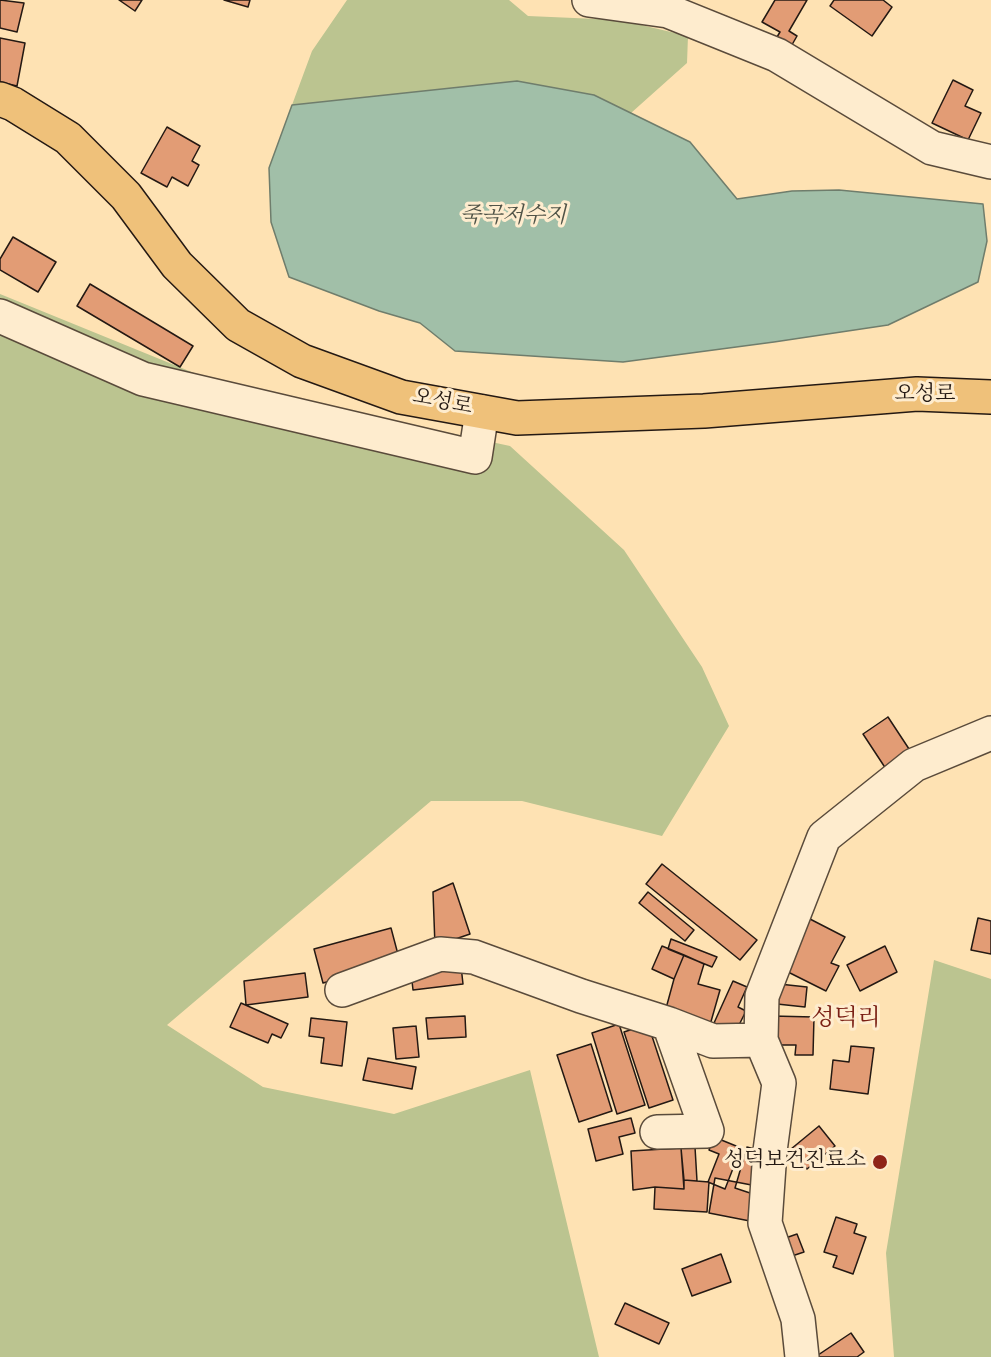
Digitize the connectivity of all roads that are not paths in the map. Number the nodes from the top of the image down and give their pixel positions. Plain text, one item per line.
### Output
1 (589, 0) edge
2 (0, 99) edge
3 (991, 162) edge
4 (0, 316) edge
5 (991, 398) edge
6 (482, 412) junction
7 (991, 733) edge
8 (342, 990) dead end
9 (669, 1024) junction
10 (761, 1040) junction
11 (657, 1132) dead end
12 (802, 1357) edge

1 - 3 street
2 - 6 main road, 오성로
4 - 6 street
5 - 6 main road, 오성로
7 - 10 street
8 - 9 street
9 - 10 street
9 - 11 street
10 - 12 street

